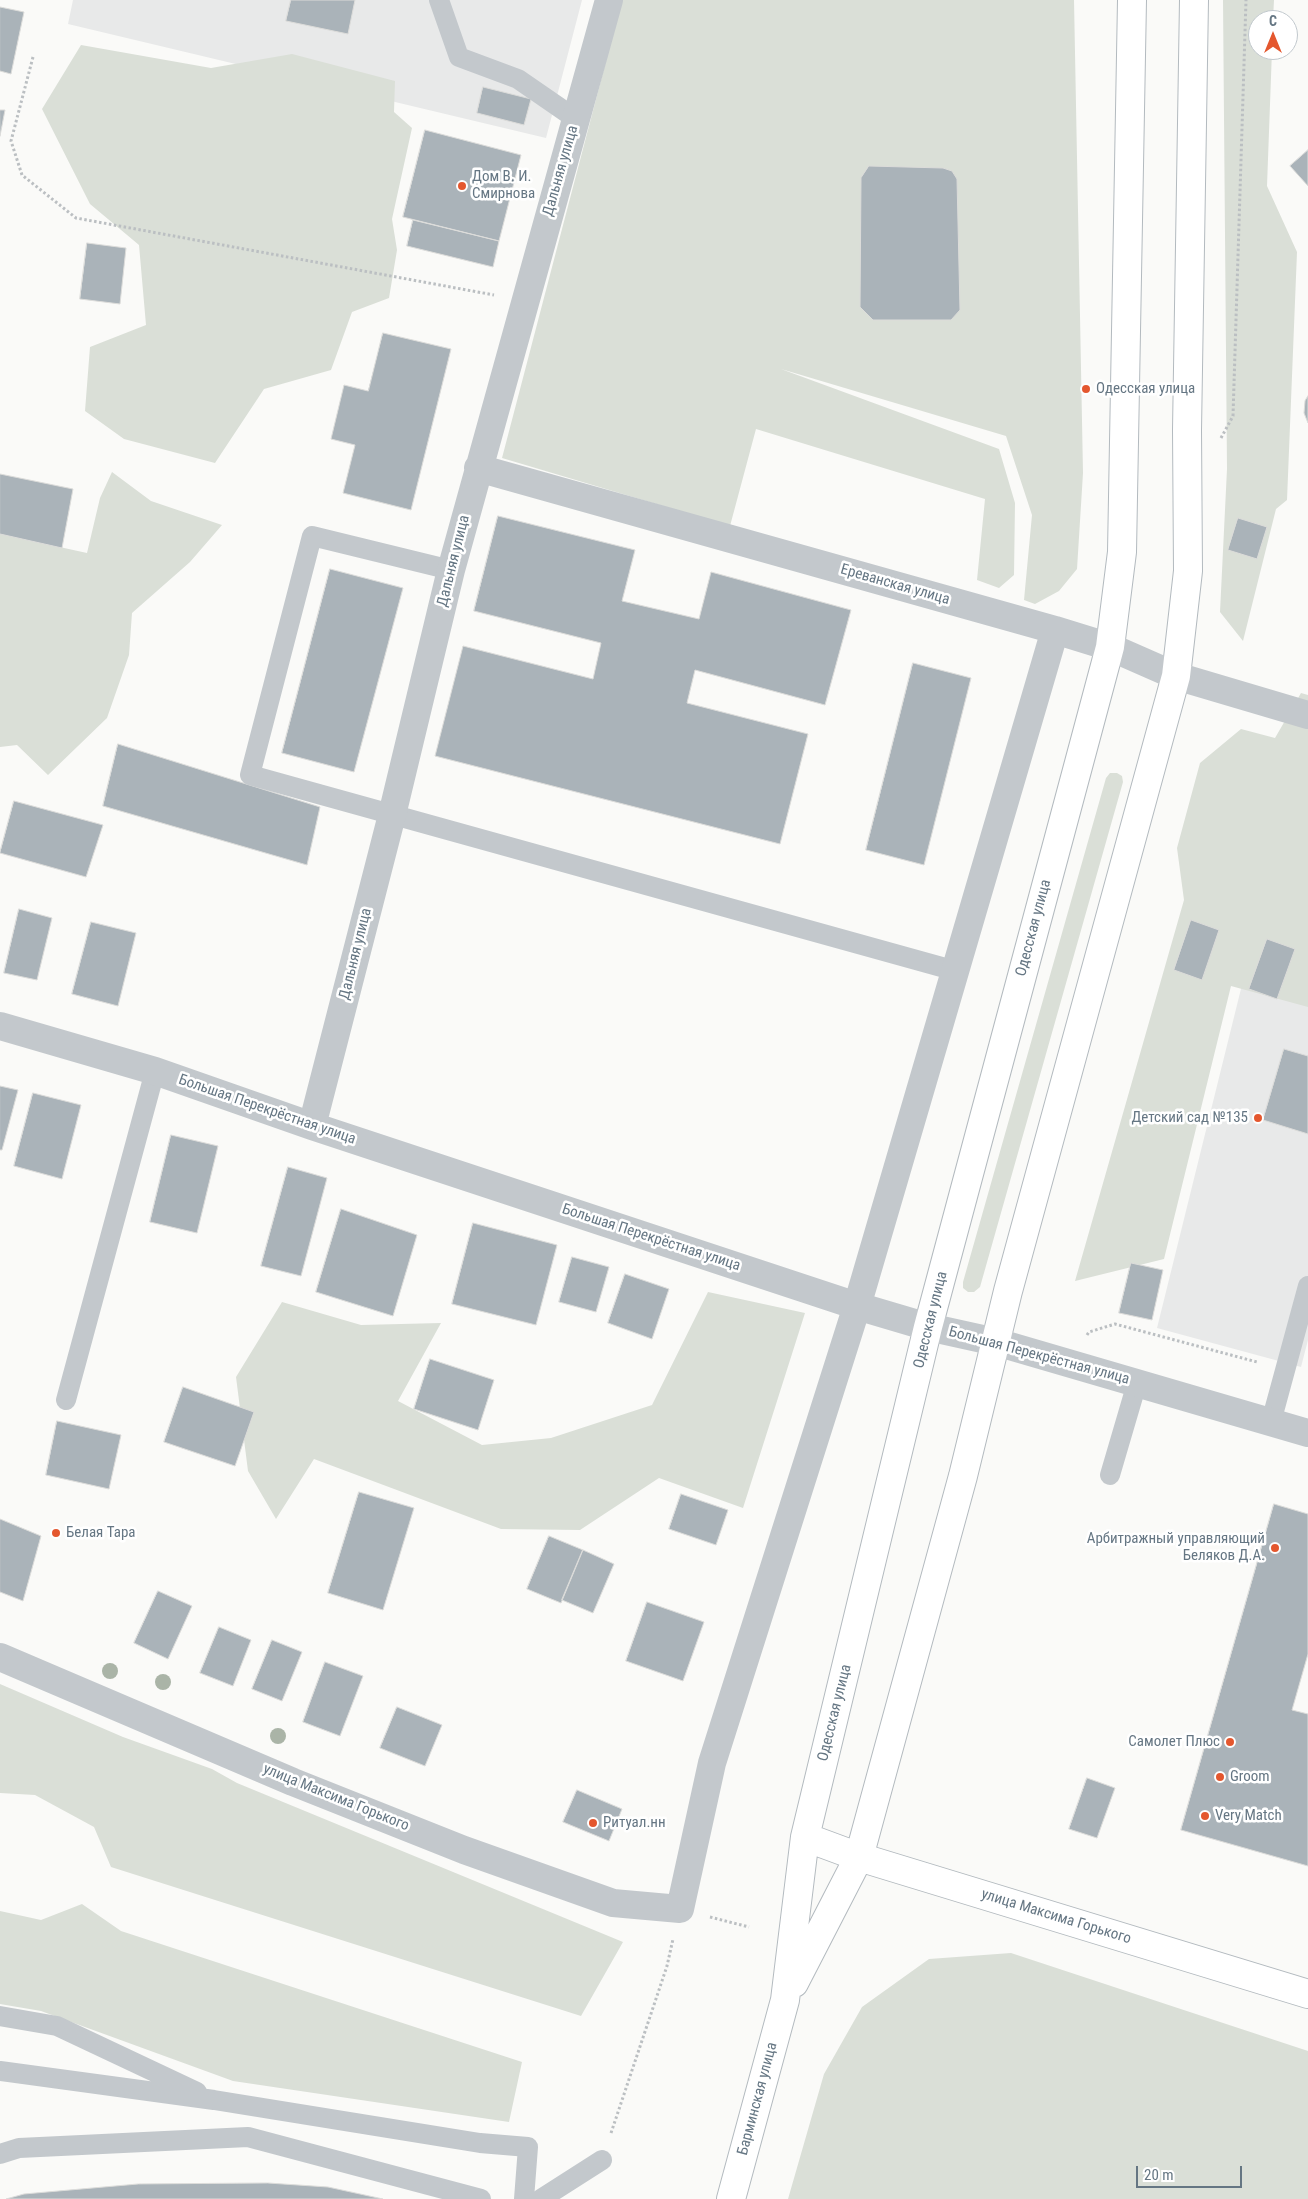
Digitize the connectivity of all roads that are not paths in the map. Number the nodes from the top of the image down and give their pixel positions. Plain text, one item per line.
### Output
1 (439, 0) edge
2 (609, 0) edge
3 (1132, 0) edge
4 (1194, 0) edge
5 (576, 119) junction
6 (478, 468) junction
7 (451, 570) junction
8 (1056, 630) junction
9 (1110, 647) junction
10 (1176, 676) junction
11 (1308, 715) edge
12 (392, 815) junction
13 (956, 971) junction
14 (0, 1026) edge
15 (155, 1071) junction
16 (312, 1126) junction
17 (1308, 1286) edge
18 (857, 1306) junction
19 (928, 1327) junction
20 (996, 1342) junction
21 (1137, 1383) junction
22 (66, 1400) dead end
23 (1271, 1422) junction
24 (1308, 1433) edge
25 (1110, 1474) dead end
26 (0, 1657) edge
27 (805, 1838) junction
28 (859, 1858) junction
29 (1308, 1994) edge
30 (785, 2000) junction
31 (0, 2016) edge
32 (0, 2071) edge
33 (214, 2100) junction
34 (0, 2154) edge
35 (602, 2160) road end
36 (481, 2199) edge
37 (524, 2199) edge
38 (541, 2199) edge
39 (731, 2199) edge

1 - 5 lane
2 - 5 street, Дальняя улица
3 - 9 main road, Одесская улица
4 - 10 main road
5 - 6 street, Дальняя улица
6 - 7 street, Дальняя улица
6 - 8 street, Ереванская улица
7 - 12 street, Дальняя улица
7 - 12 lane
8 - 9 street, Ереванская улица
8 - 13 street
9 - 10 street, Ереванская улица
9 - 19 main road, Одесская улица
10 - 11 street, Ереванская улица
10 - 20 main road
12 - 13 lane
12 - 16 street, Дальняя улица
13 - 18 street
14 - 15 street, Большая Перекрёстная улица
15 - 16 street, Большая Перекрёстная улица
15 - 22 lane
16 - 18 street, Большая Перекрёстная улица
17 - 23 lane
18 - 19 street, Большая Перекрёстная улица
18 - 26 street, улица Максима Горького
19 - 20 street, Большая Перекрёстная улица
19 - 27 main road, Одесская улица
20 - 21 street, Большая Перекрёстная улица
20 - 28 main road
21 - 23 street, Большая Перекрёстная улица
21 - 25 lane
23 - 24 street, Большая Перекрёстная улица
27 - 28 main road, улица Максима Горького
27 - 30 main road, Одесская улица
28 - 29 main road, улица Максима Горького
28 - 30 main road
30 - 39 main road, Барминская улица
31 - 33 lane
32 - 33 lane
33 - 37 lane
34 - 36 lane
35 - 38 lane

